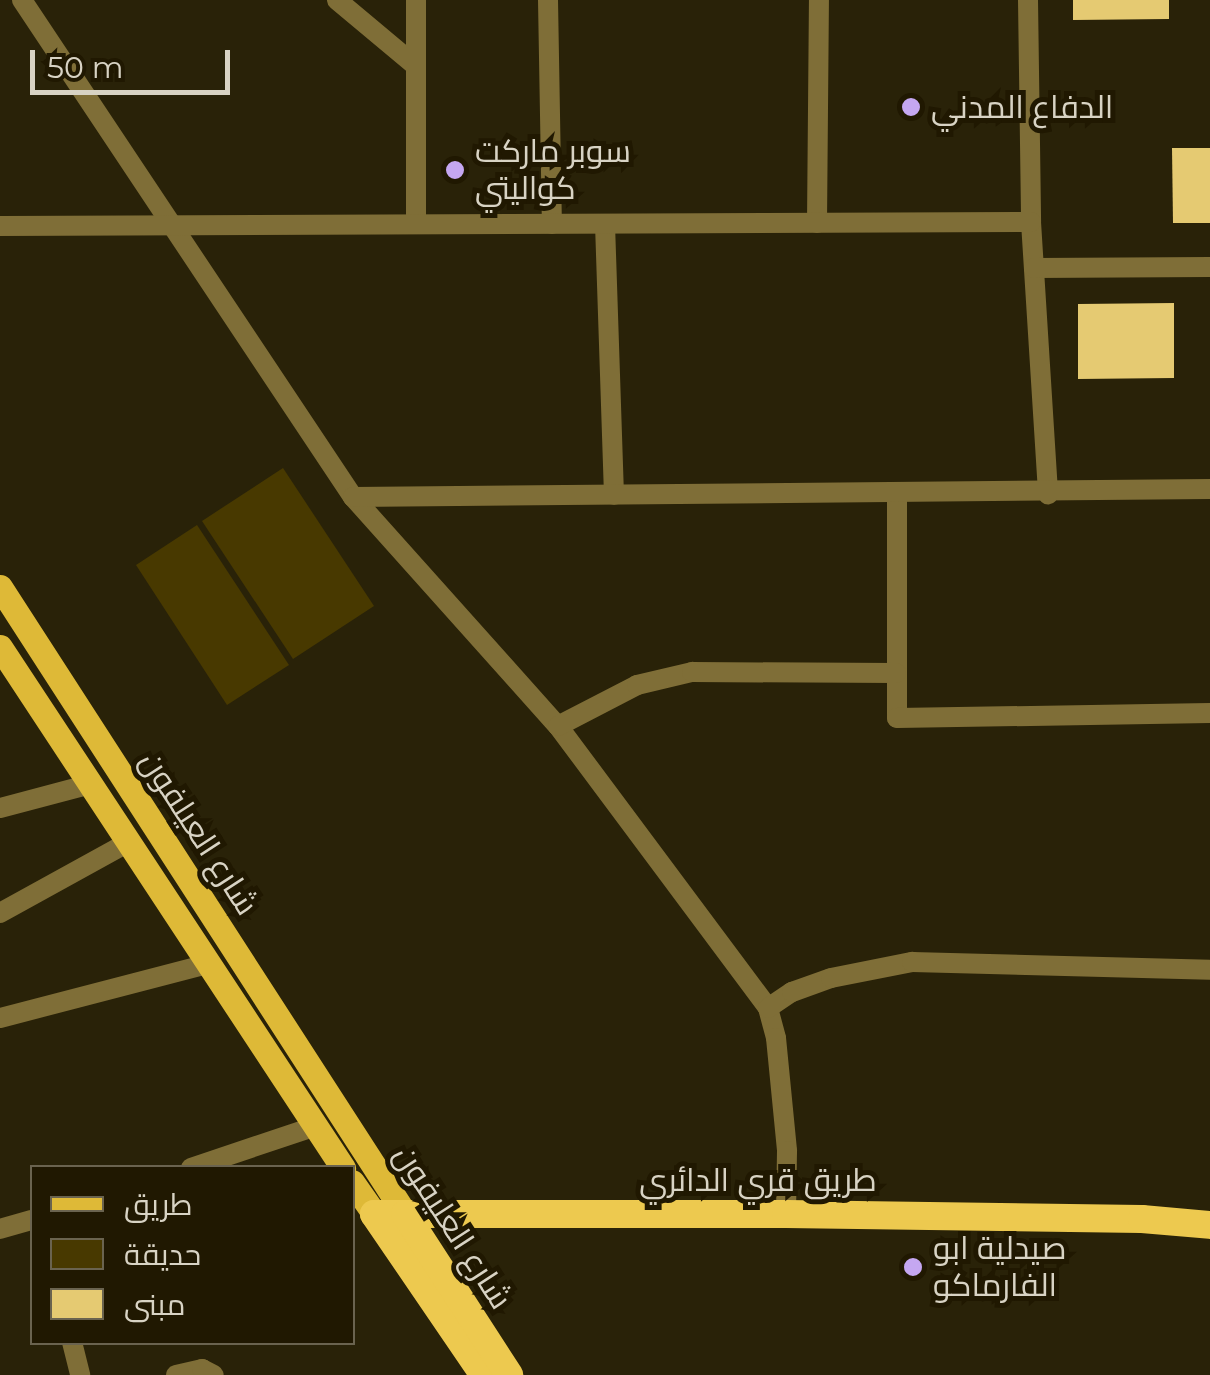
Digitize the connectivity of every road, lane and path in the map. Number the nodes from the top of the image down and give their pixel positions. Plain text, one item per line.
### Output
1 (22, 0) edge
2 (336, 0) edge
3 (416, 0) edge
4 (548, 0) edge
5 (819, 0) edge
6 (1028, 0) edge
7 (416, 66) junction
8 (1031, 222) junction
9 (816, 223) junction
10 (416, 224) junction
11 (552, 224) junction
12 (605, 224) junction
13 (170, 225) junction
14 (0, 226) edge
15 (1034, 268) junction
16 (1210, 268) edge
17 (1210, 490) edge
18 (897, 494) junction
19 (1048, 494) junction
20 (614, 495) junction
21 (353, 497) junction
22 (0, 587) edge
23 (0, 646) edge
24 (896, 673) junction
25 (1210, 714) edge
26 (558, 726) junction
27 (87, 785) junction
28 (0, 808) edge
29 (126, 843) junction
30 (0, 912) edge
31 (208, 964) junction
32 (1210, 970) edge
33 (768, 1008) junction
34 (0, 1016) edge
35 (328, 1122) junction
36 (200, 1165) edge
37 (342, 1165) edge
38 (355, 1186) edge
39 (1210, 1209) edge
40 (374, 1214) junction
41 (405, 1214) junction
42 (786, 1214) junction
43 (1142, 1219) junction
44 (30, 1221) edge
45 (1210, 1225) edge
46 (0, 1229) edge
47 (73, 1345) edge
48 (80, 1375) edge
49 (176, 1375) edge
50 (214, 1375) edge
51 (484, 1375) edge
52 (508, 1375) edge

1 - 13 street
2 - 7 street
3 - 7 street
4 - 11 street
5 - 9 street
6 - 8 street
7 - 10 street
8 - 9 street
8 - 15 street
9 - 12 street
10 - 11 street
10 - 13 street
11 - 12 street
12 - 20 street
13 - 14 street
13 - 21 street
15 - 16 street
15 - 19 street
17 - 19 street
18 - 19 street
18 - 20 street
18 - 24 street
20 - 21 street
21 - 26 street
22 - 35 main road, شارع العيلفون
23 - 27 main road, شارع العيلفون
24 - 25 street
24 - 26 street
26 - 33 street
27 - 28 street
27 - 29 main road, شارع العيلفون
29 - 30 street
29 - 31 main road, شارع العيلفون
31 - 34 street
31 - 35 main road, شارع العيلفون
32 - 33 street
33 - 42 street
35 - 36 street
35 - 37 main road, شارع العيلفون
35 - 41 main road, شارع العليفون
38 - 40 main road
39 - 43 highway, طريق قري الدائري
40 - 41 highway, طريق قري الدائري
40 - 51 highway
41 - 42 highway, طريق قري الدائري
41 - 52 highway, شارع العليفون
42 - 43 highway, طريق قري الدائري
43 - 45 highway, طريق قري الدائري
44 - 46 street
47 - 48 street
49 - 50 street

